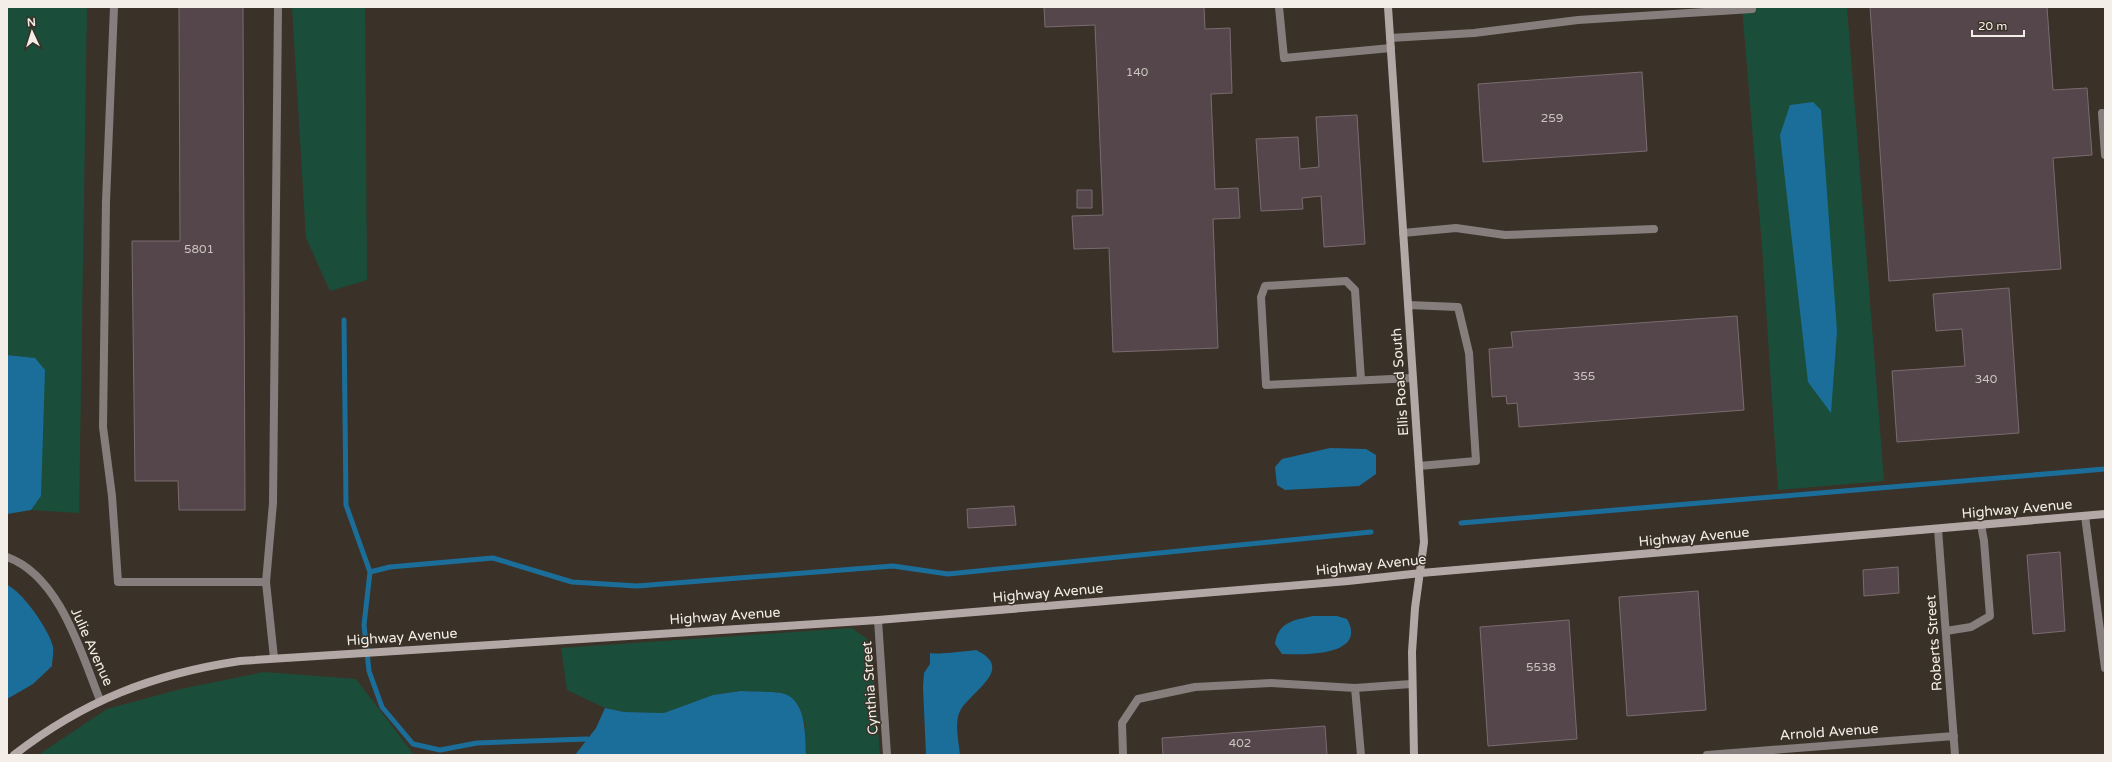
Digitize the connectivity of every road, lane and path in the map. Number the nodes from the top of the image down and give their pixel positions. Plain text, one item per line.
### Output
1 (114, 7) edge
2 (278, 7) edge
3 (1279, 7) edge
4 (1388, 7) edge
5 (1752, 9) dead end
6 (1390, 38) junction
7 (1391, 48) junction
8 (2102, 113) dead end
9 (2105, 155) edge
10 (1654, 229) dead end
11 (1403, 233) junction
12 (1408, 305) junction
13 (1413, 378) junction
14 (1361, 380) junction
15 (1419, 466) junction
16 (2105, 514) edge
17 (2085, 516) junction
18 (1981, 525) junction
19 (1938, 529) junction
20 (7, 557) edge
21 (1421, 573) junction
22 (266, 582) junction
23 (878, 620) junction
24 (1946, 631) junction
25 (274, 658) junction
26 (2105, 668) edge
27 (1411, 684) junction
28 (1355, 688) junction
29 (100, 700) junction
30 (1954, 736) junction
31 (14, 755) edge
32 (888, 755) edge
33 (1123, 755) edge
34 (1361, 755) edge
35 (1414, 755) edge
36 (1707, 755) edge
37 (1955, 755) edge

1 - 22 street
2 - 22 street
3 - 7 street
4 - 6 street, Ellis Road South
5 - 6 street
6 - 7 street, Ellis Road South
7 - 11 street, Ellis Road South
8 - 9 street
10 - 11 street
11 - 12 street, Ellis Road South
12 - 13 street, Ellis Road South
12 - 15 street
13 - 14 street
13 - 15 street, Ellis Road South
14 - 14 street
15 - 21 street, Ellis Road South
16 - 17 street, Highway Avenue
17 - 18 street, Highway Avenue
17 - 26 street
18 - 19 street, Highway Avenue
18 - 24 street
19 - 21 street, Highway Avenue
19 - 24 street, Roberts Street
20 - 29 street, Julie Avenue
21 - 23 street, Highway Avenue
21 - 27 street, Ellis Road South
22 - 25 street
23 - 25 street, Highway Avenue
23 - 32 street, Cynthia Street
24 - 30 street, Roberts Street
25 - 29 street, Highway Avenue
27 - 28 street
27 - 35 street, Ellis Road South
28 - 33 street
28 - 34 street
29 - 31 street, Highway Avenue
30 - 36 street, Arnold Avenue
30 - 37 street, Roberts Street

